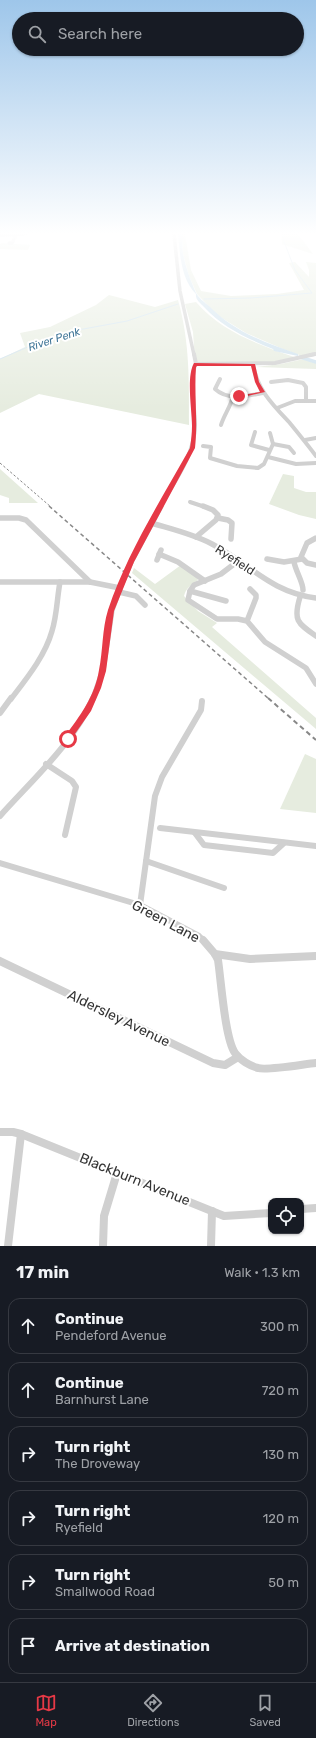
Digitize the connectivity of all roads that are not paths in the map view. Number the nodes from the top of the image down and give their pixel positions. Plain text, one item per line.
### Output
1 (180, 292) edge
2 (316, 354) edge
3 (196, 364) junction
4 (253, 364) junction
5 (220, 378) dead end
6 (271, 382) dead end
7 (263, 392) junction
8 (233, 396) junction
9 (316, 400) edge
10 (306, 401) junction
11 (276, 408) junction
12 (227, 423) dead end
13 (255, 432) dead end
14 (270, 433) dead end
15 (316, 438) edge
16 (305, 440) junction
17 (274, 444) junction
18 (204, 446) dead end
19 (270, 450) junction
20 (294, 453) dead end
21 (316, 456) edge
22 (268, 457) junction
23 (316, 463) edge
24 (190, 502) dead end
25 (0, 518) edge
26 (218, 518) junction
27 (151, 523) junction
28 (196, 537) junction
29 (316, 538) edge
30 (231, 539) dead end
31 (267, 559) dead end
32 (302, 559) junction
33 (157, 560) dead end
34 (238, 561) junction
35 (294, 562) junction
36 (312, 565) edge
37 (205, 581) junction
38 (60, 582) junction
39 (90, 582) junction
40 (0, 583) edge
41 (250, 589) dead end
42 (120, 590) junction
43 (303, 590) dead end
44 (190, 591) junction
45 (300, 597) junction
46 (316, 598) edge
47 (226, 601) dead end
48 (145, 605) dead end
49 (247, 621) junction
50 (316, 636) edge
51 (316, 684) edge
52 (202, 702) dead end
53 (0, 712) edge
54 (46, 764) junction
55 (0, 816) edge
56 (160, 828) dead end
57 (196, 833) junction
58 (65, 835) dead end
59 (284, 843) junction
60 (316, 846) edge
61 (146, 861) junction
62 (0, 863) edge
63 (224, 888) dead end
64 (140, 905) junction
65 (215, 954) junction
66 (316, 956) edge
67 (0, 961) edge
68 (238, 1057) junction
69 (316, 1063) edge
70 (0, 1132) edge
71 (21, 1134) junction
72 (117, 1173) junction
73 (316, 1208) edge
74 (304, 1209) edge
75 (212, 1211) junction
76 (268, 1213) edge
77 (8, 1246) edge
78 (103, 1246) edge
79 (211, 1246) edge

1 - 3 street
2 - 4 street
3 - 4 street
3 - 27 street
4 - 7 street
5 - 8 street
6 - 10 street
7 - 8 street
7 - 11 street
8 - 12 street
9 - 10 street
10 - 11 street
11 - 16 street
13 - 19 street
14 - 17 street
15 - 16 street
16 - 21 street
17 - 19 street
17 - 20 street
18 - 22 street
19 - 22 street
22 - 23 street
24 - 26 street
25 - 39 street
26 - 28 street
26 - 30 street
27 - 28 street, Ryefield
27 - 42 street, bridge
28 - 34 street, Ryefield
29 - 32 street
31 - 35 street
32 - 35 street
32 - 36 street
33 - 37 street
34 - 37 street
34 - 45 street, Ryefield
35 - 43 street
37 - 44 street
38 - 39 street
38 - 40 street
38 - 53 street
39 - 42 street
41 - 49 street
42 - 48 street
42 - 54 street
44 - 47 street
44 - 49 street
45 - 46 street, Ryefield
45 - 50 street
49 - 51 street
52 - 61 street
54 - 55 street
54 - 58 street
56 - 57 street
57 - 59 street
57 - 59 street
59 - 60 street
61 - 63 street
61 - 64 street
62 - 64 street, Green Lane
64 - 65 street, Green Lane
65 - 66 street
65 - 68 street, Green Lane
67 - 68 street, Aldersley Avenue
68 - 69 street
70 - 71 street, Blackburn Avenue
71 - 72 street, Blackburn Avenue
71 - 77 street
72 - 75 street, Blackburn Avenue
72 - 78 street
73 - 74 street
75 - 76 street, Blackburn Avenue
75 - 79 street

